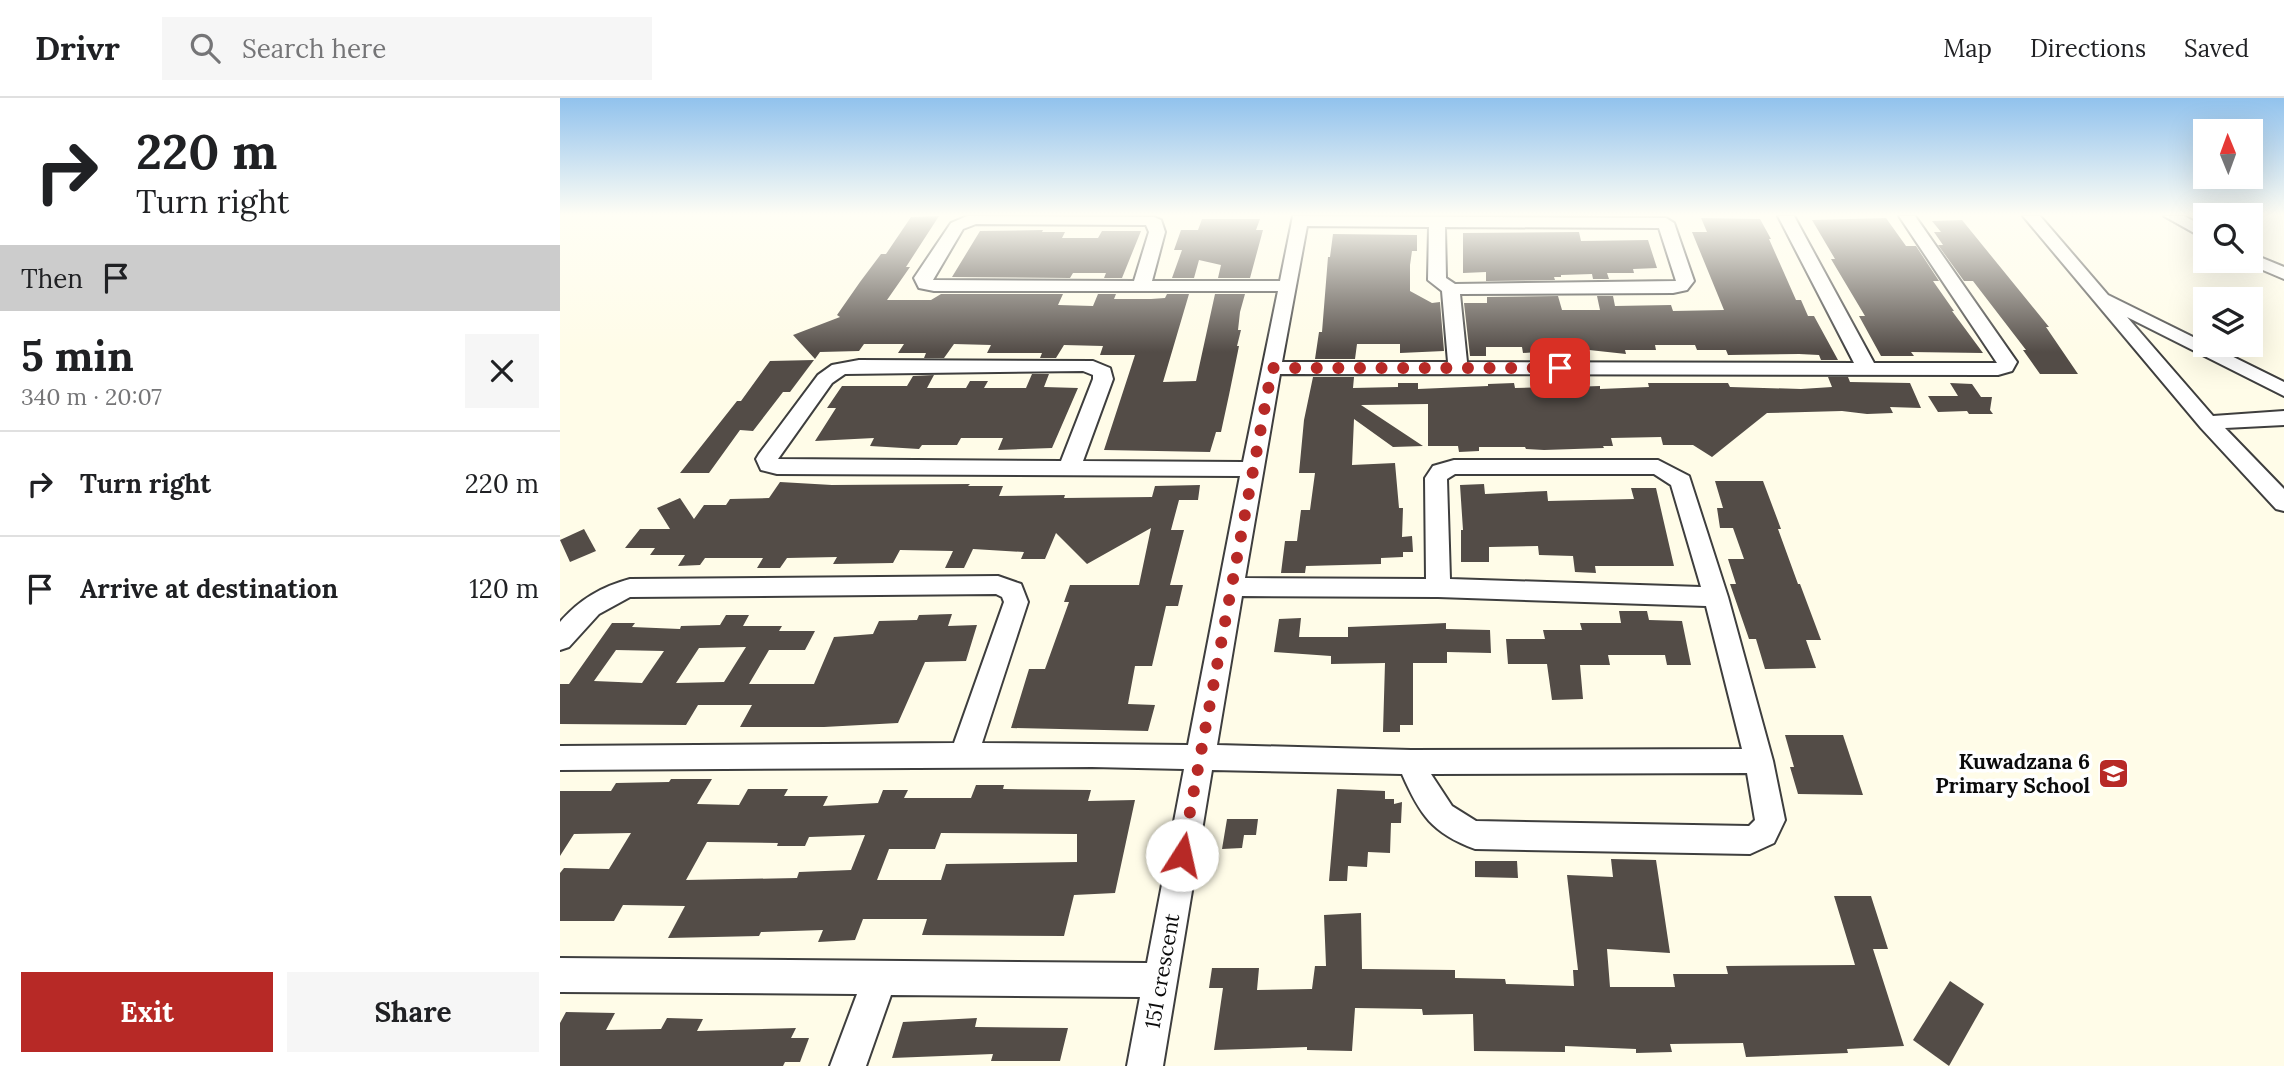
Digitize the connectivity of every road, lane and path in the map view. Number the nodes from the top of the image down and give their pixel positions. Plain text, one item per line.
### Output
1 (934, 261) edge
2 (1149, 261) edge
3 (1292, 261) edge
4 (1437, 261) edge
5 (1679, 261) edge
6 (1810, 261) edge
7 (1938, 261) edge
8 (2069, 261) edge
9 (2263, 264) edge
10 (2284, 274) edge
11 (1287, 286) junction
12 (1141, 287) junction
13 (1451, 289) junction
14 (2098, 295) junction
15 (1272, 368) junction
16 (1458, 368) junction
17 (1867, 369) junction
18 (2284, 390) edge
19 (2284, 418) edge
20 (2208, 423) junction
21 (1069, 468) junction
22 (1252, 469) junction
23 (2284, 503) edge
24 (1232, 587) junction
25 (1438, 589) junction
26 (1716, 597) junction
27 (560, 640) edge
28 (964, 756) junction
29 (1200, 756) junction
30 (560, 758) edge
31 (1759, 761) junction
32 (1412, 762) junction
33 (560, 975) edge
34 (881, 976) junction
35 (1160, 980) junction
36 (848, 1066) edge
37 (1144, 1066) edge

1 - 12 street
2 - 12 street
3 - 11 street, 151 crescent
4 - 13 street
5 - 13 street
6 - 17 street
7 - 17 street
8 - 14 street
9 - 10 street
11 - 12 street
11 - 15 street, 151 crescent
13 - 16 street
14 - 18 street
14 - 20 street
15 - 16 street
15 - 22 street, 151 crescent
16 - 17 street
19 - 20 street
20 - 23 street
21 - 21 street
21 - 22 street
22 - 24 street, 151 crescent
24 - 25 street
24 - 29 street, 151 crescent
25 - 26 street
25 - 26 street
26 - 31 street
27 - 28 street
28 - 29 street
28 - 30 street
29 - 32 street
29 - 35 street, 151 crescent
31 - 32 street
31 - 32 street
33 - 34 street
34 - 35 street
34 - 36 street
35 - 37 street, 151 crescent

